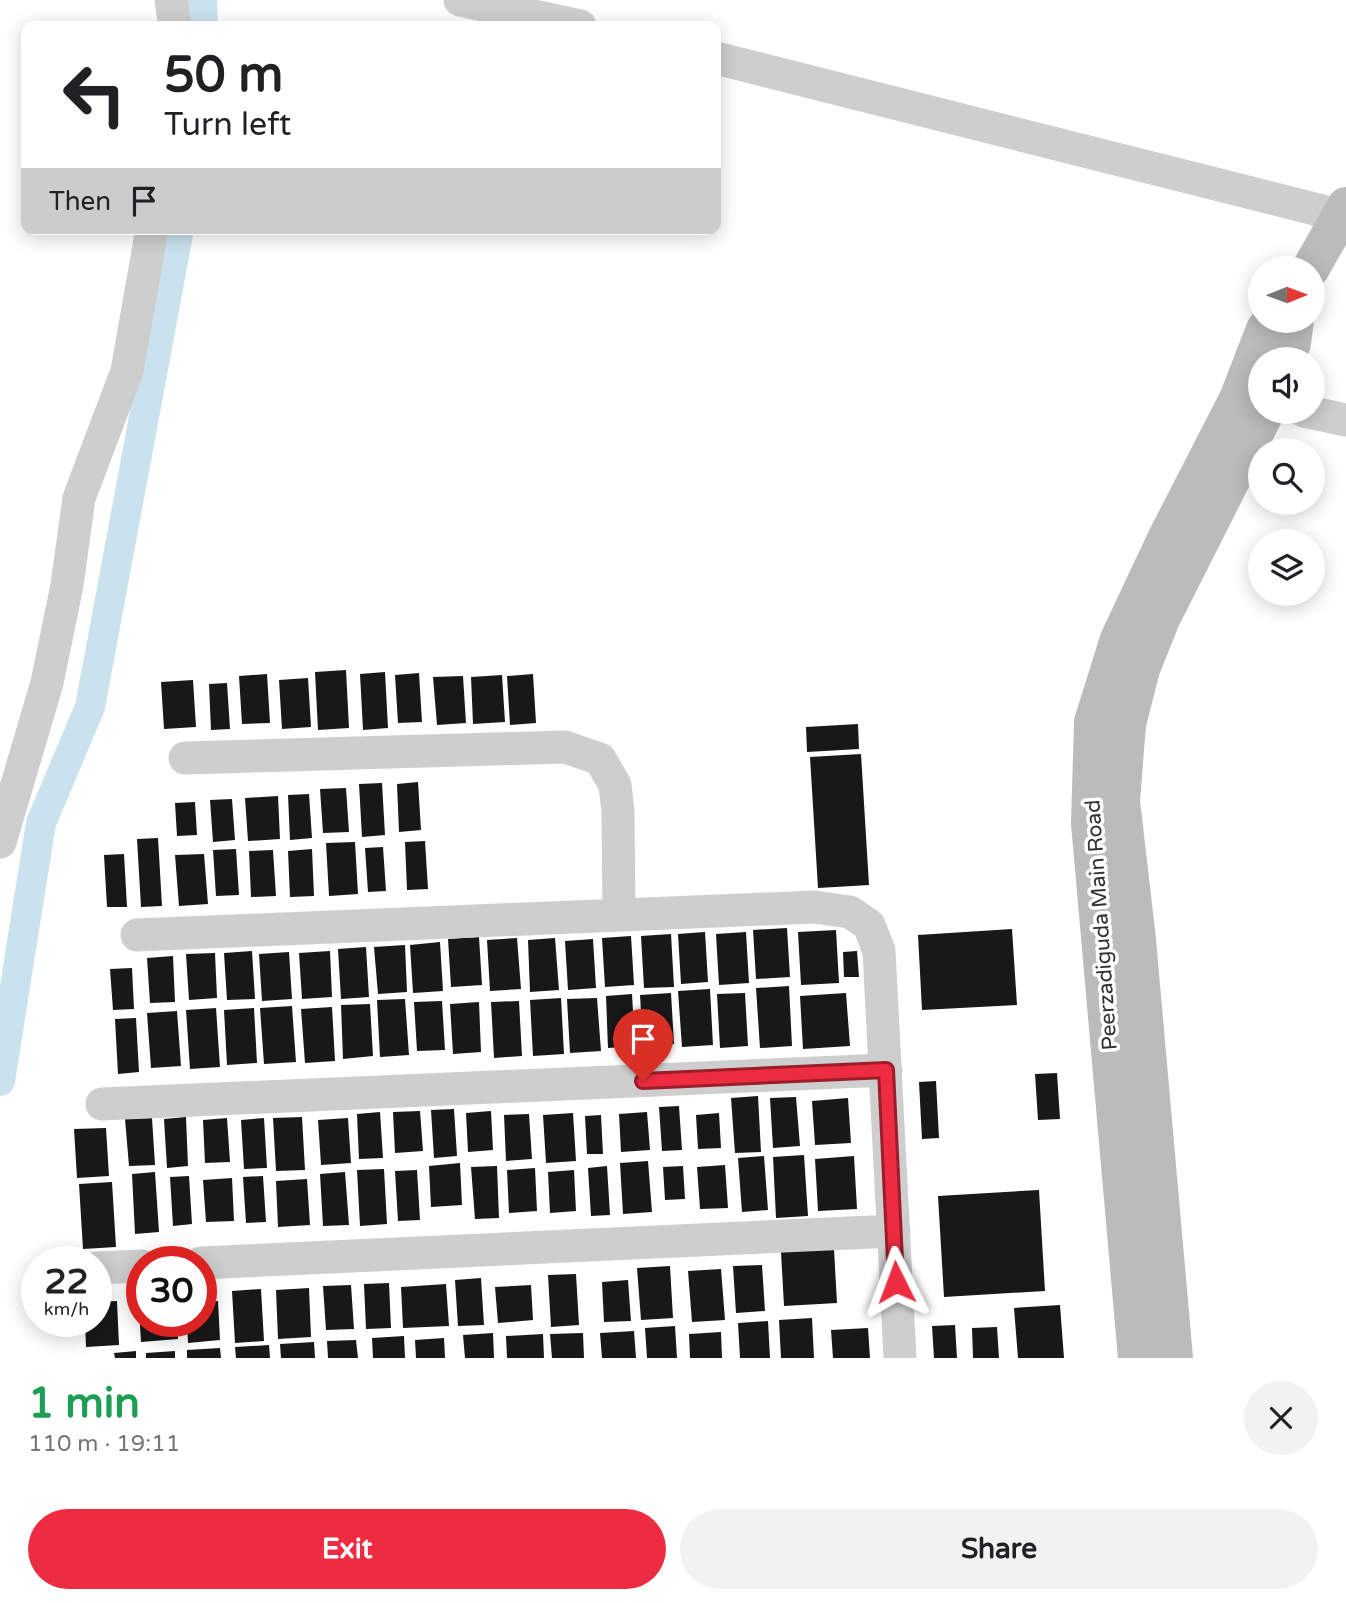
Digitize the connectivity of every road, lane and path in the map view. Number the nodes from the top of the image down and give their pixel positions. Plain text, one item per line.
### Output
1 (171, 0) edge
2 (460, 0) edge
3 (174, 21) edge
4 (557, 21) edge
5 (721, 59) edge
6 (1344, 211) edge
7 (151, 235) edge
8 (1326, 260) edge
9 (1248, 415) edge
10 (1325, 415) edge
11 (1346, 419) edge
12 (1248, 420) edge
13 (185, 758) dead end
14 (0, 842) edge
15 (619, 914) junction
16 (137, 935) dead end
17 (886, 1070) junction
18 (102, 1104) dead end
19 (894, 1231) junction
20 (217, 1262) edge
21 (900, 1358) edge
22 (1137, 1358) edge
23 (1174, 1358) edge

1 - 3 street
2 - 4 street
5 - 6 street
6 - 8 street
7 - 14 street
9 - 22 street, Peerzadiguda Main Road
10 - 11 street
12 - 23 street
13 - 15 street
15 - 16 street
15 - 17 street
17 - 18 street
17 - 19 street
19 - 20 street
19 - 21 street

